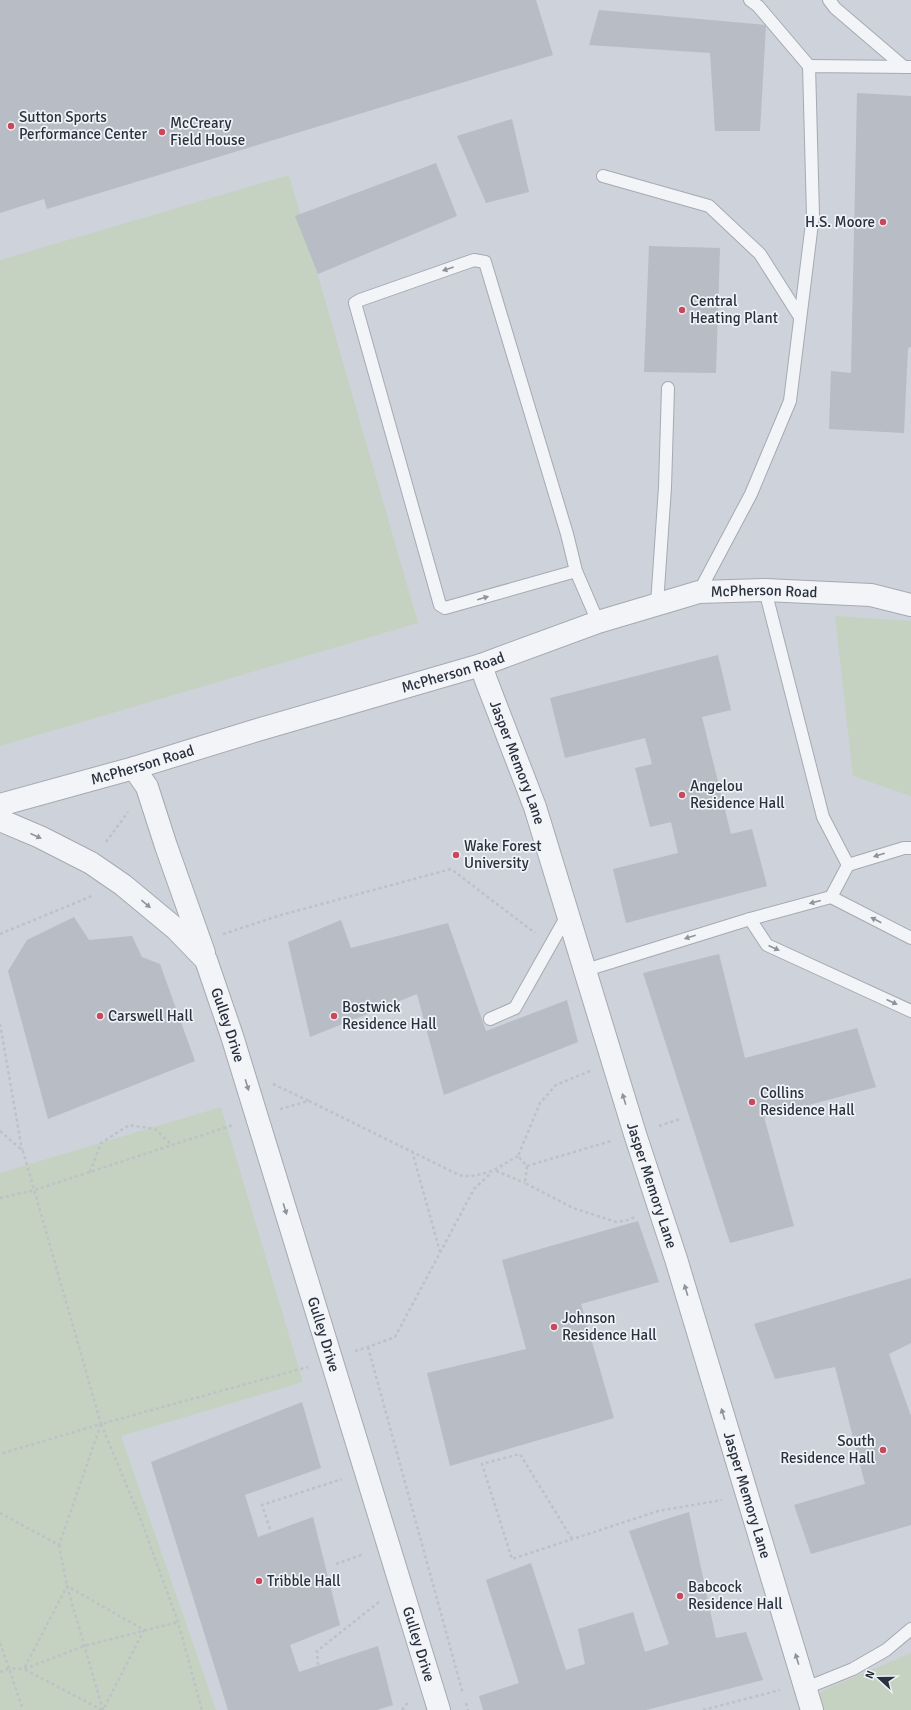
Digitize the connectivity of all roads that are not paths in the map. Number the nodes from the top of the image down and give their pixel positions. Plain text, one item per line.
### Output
1 (750, 0) edge
2 (829, 0) edge
3 (809, 66) junction
4 (908, 67) edge
5 (603, 176) dead end
6 (800, 318) junction
7 (668, 388) dead end
8 (576, 571) junction
9 (765, 590) junction
10 (699, 592) junction
11 (657, 604) junction
12 (911, 606) edge
13 (598, 622) junction
14 (481, 665) junction
15 (134, 768) junction
16 (0, 805) edge
17 (0, 820) edge
18 (911, 848) edge
19 (848, 865) junction
20 (831, 897) junction
21 (568, 914) junction
22 (750, 919) junction
23 (911, 938) edge
24 (203, 951) junction
25 (586, 970) junction
26 (911, 1011) edge
27 (490, 1019) dead end
28 (911, 1629) edge
29 (796, 1688) junction
30 (439, 1710) edge
31 (812, 1710) edge

1 - 3 lane
2 - 4 lane
3 - 4 lane
3 - 6 lane
5 - 6 lane
6 - 10 lane
7 - 11 lane
8 -> 8 lane
8 - 13 lane
9 - 10 street, McPherson Road
9 - 12 street, McPherson Road
9 - 19 lane
10 - 11 street, McPherson Road
11 - 13 street, McPherson Road
13 - 14 street, McPherson Road
14 - 15 street, McPherson Road
14 - 21 street, Jasper Memory Lane
15 - 16 street, McPherson Road
15 - 24 street, Gulley Drive
17 -> 24 street, Gulley Drive
18 -> 19 lane
19 - 20 lane
20 -> 22 lane
23 -> 20 lane
21 - 25 street, Jasper Memory Lane
21 - 27 lane
22 -> 25 lane
22 -> 26 lane
24 -> 30 street, Gulley Drive
29 -> 25 street, Jasper Memory Lane
28 - 29 lane
29 - 31 street, Jasper Memory Lane

